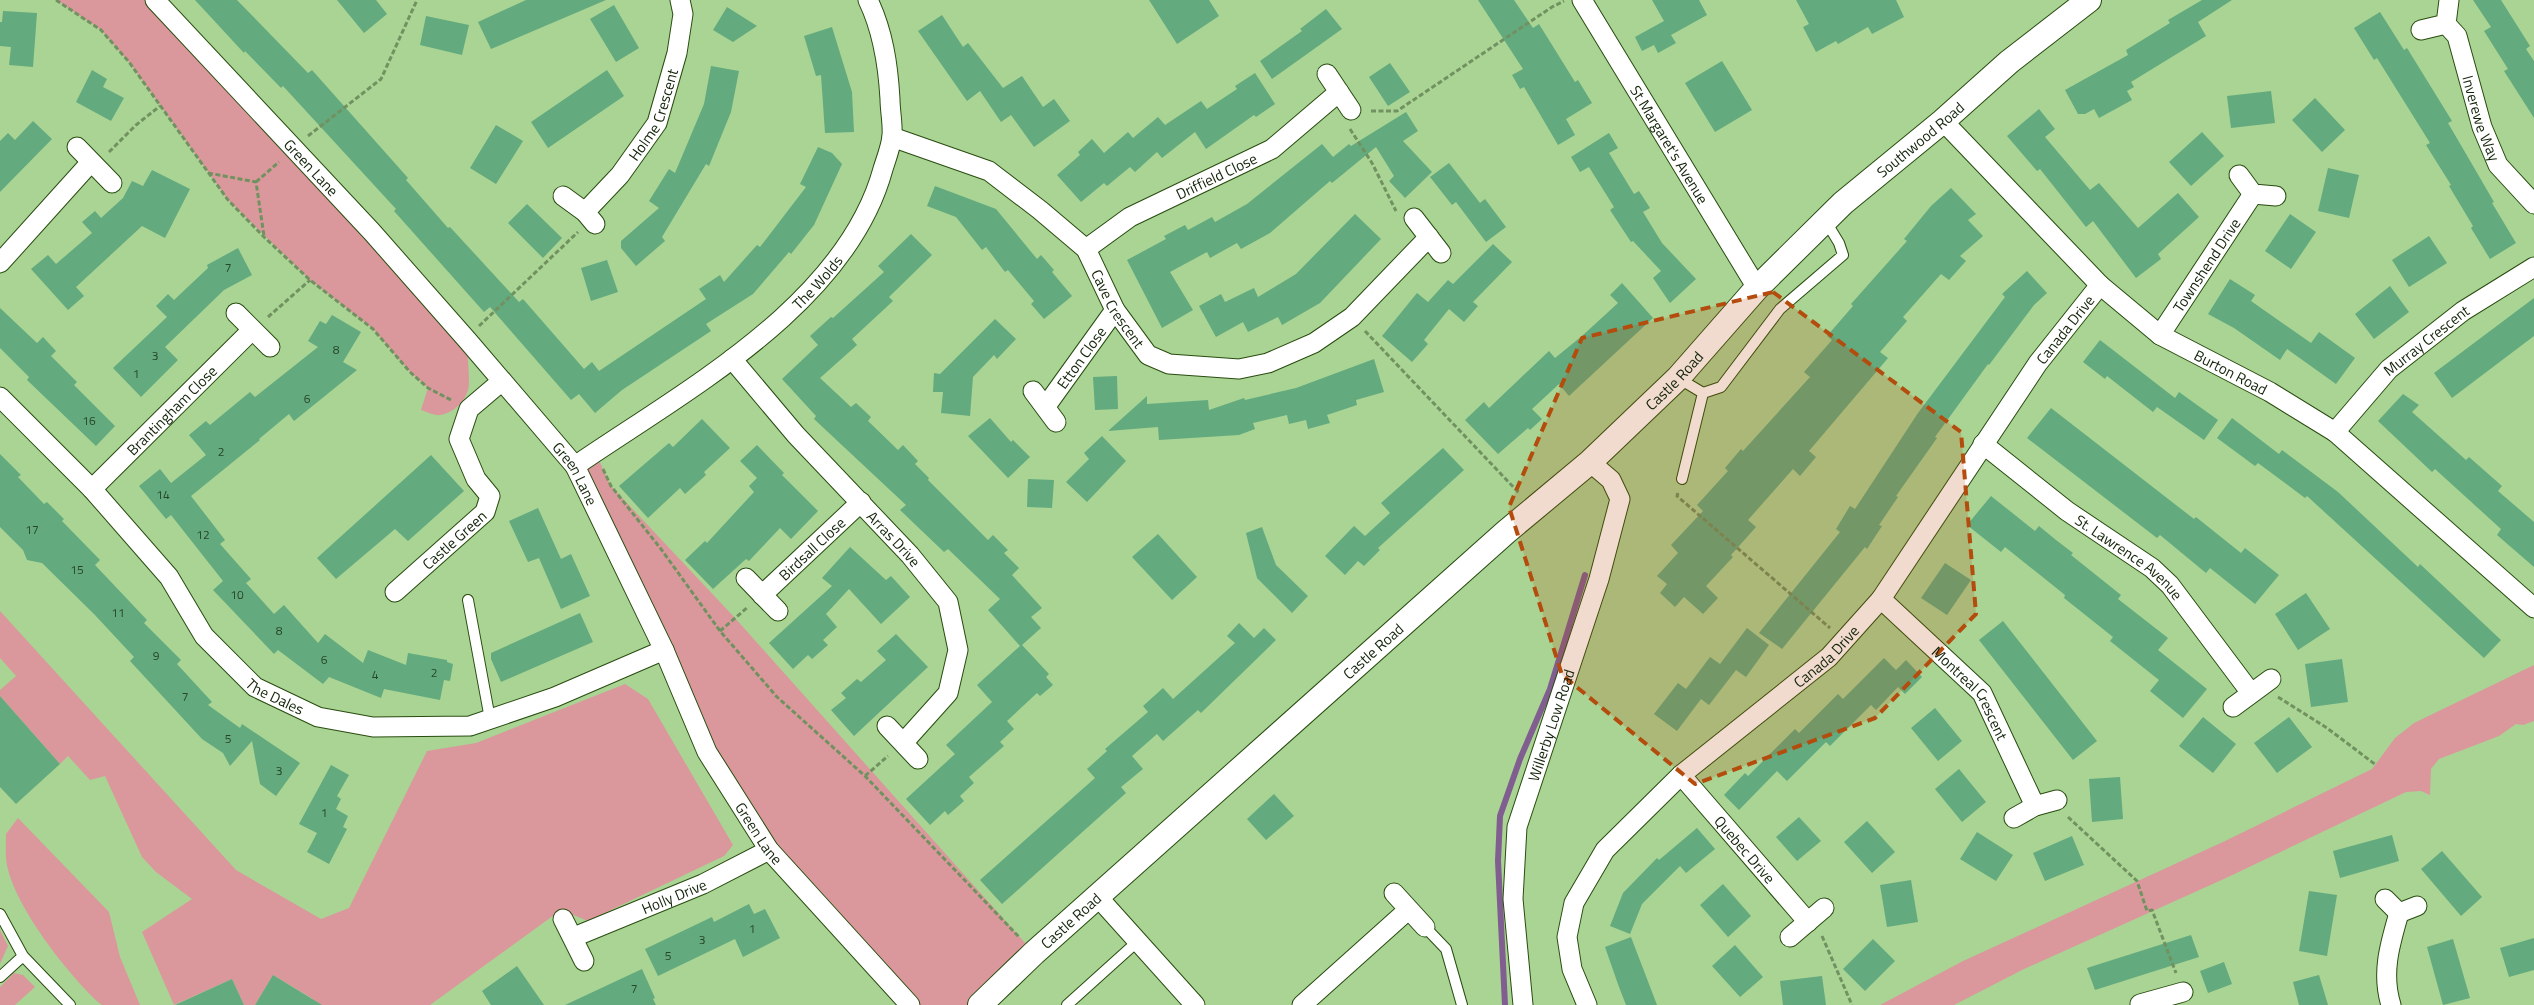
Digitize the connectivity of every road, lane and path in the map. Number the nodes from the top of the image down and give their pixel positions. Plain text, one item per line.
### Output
1 (56, 0) edge
2 (155, 0) edge
3 (417, 0) edge
4 (680, 0) edge
5 (868, 0) edge
6 (1567, 0) edge
7 (1582, 0) edge
8 (2089, 0) edge
9 (2449, 0) edge
10 (2446, 24) junction
11 (2421, 30) dead end
12 (1327, 74) dead end
13 (1335, 95) junction
14 (160, 106) junction
15 (1351, 110) joint
16 (1943, 121) junction
17 (892, 137) junction
18 (77, 147) dead end
19 (293, 149) junction
20 (91, 162) junction
21 (207, 173) junction
22 (2240, 175) dead end
23 (256, 182) junction
24 (112, 183) dead end
25 (2253, 194) junction
26 (563, 196) dead end
27 (2276, 196) dead end
28 (2534, 204) edge
29 (1406, 217) joint
30 (590, 218) junction
31 (1825, 220) junction
32 (264, 237) junction
33 (1429, 237) junction
34 (1086, 249) junction
35 (1441, 253) dead end
36 (0, 263) edge
37 (2534, 267) edge
38 (310, 280) junction
39 (2100, 285) junction
40 (1757, 288) junction
41 (1115, 310) junction
42 (236, 313) dead end
43 (1352, 316) junction
44 (252, 330) junction
45 (475, 330) dead end
46 (2160, 335) junction
47 (270, 346) dead end
48 (732, 360) junction
49 (1678, 378) junction
50 (502, 381) junction
51 (1033, 391) dead end
52 (1703, 393) junction
53 (0, 397) edge
54 (1046, 406) junction
55 (469, 409) junction
56 (1056, 422) dead end
57 (2335, 432) junction
58 (1983, 444) junction
59 (595, 452) junction
60 (1590, 462) junction
61 (574, 466) junction
62 (1682, 479) joint
63 (92, 489) junction
64 (861, 502) junction
65 (1533, 508) junction
66 (746, 578) dead end
67 (395, 592) dead end
68 (762, 595) junction
69 (1880, 599) junction
70 (468, 600) dead end
71 (2534, 608) edge
72 (778, 612) dead end
73 (720, 631) junction
74 (1844, 640) junction
75 (664, 650) junction
76 (2262, 686) junction
77 (2233, 707) dead end
78 (490, 719) junction
79 (887, 726) dead end
80 (904, 742) junction
81 (918, 758) dead end
82 (2376, 765) dead end
83 (1681, 775) junction
84 (865, 776) junction
85 (2048, 803) junction
86 (2014, 818) dead end
87 (769, 850) junction
88 (1394, 893) dead end
89 (1097, 896) junction
90 (2385, 899) dead end
91 (2417, 906) dead end
92 (1824, 908) dead end
93 (1408, 910) junction
94 (2399, 913) junction
95 (0, 914) edge
96 (563, 919) dead end
97 (1808, 922) junction
98 (1425, 926) joint
99 (574, 937) junction
100 (1790, 937) dead end
101 (1138, 941) junction
102 (1034, 953) junction
103 (23, 956) junction
104 (584, 961) dead end
105 (0, 977) edge
106 (2184, 992) joint
107 (2162, 1002) edge
108 (2140, 1004) edge
109 (70, 1005) edge
110 (910, 1005) edge
111 (980, 1005) edge
112 (1067, 1005) edge
113 (1195, 1005) edge
114 (1302, 1005) edge
115 (1462, 1005) edge
116 (1523, 1005) edge
117 (1587, 1005) edge
118 (1852, 1005) edge
119 (2390, 1005) edge

1 - 14 path
2 - 19 street, Green Lane
3 - 19 path
4 - 30 street, Holme Crescent
5 - 17 street, The Wolds
6 - 15 path
7 - 40 street, St Margaret's Avenue
8 - 16 street, Southwood Road
9 - 10 street
10 - 11 street
10 - 28 street, Inverewe Way
12 - 13 street
13 - 15 street
13 - 29 path
13 - 34 street, Driffield Close
14 - 20 path
14 - 21 path
16 - 31 street, Southwood Road
16 - 39 street, Burton Road
17 - 34 street, Cave Crescent
17 - 48 street, The Wolds
18 - 20 street
19 - 23 path
19 - 50 street, Green Lane
20 - 24 street
20 - 36 street
21 - 23 path
21 - 32 path
22 - 25 street
23 - 32 path
25 - 27 street
25 - 46 street, Townshend Drive
26 - 30 street
29 - 33 street
30 - 45 path
31 - 40 street, Southwood Road
31 - 52 lane
32 - 38 path
33 - 35 street
33 - 43 street, Cave Crescent
34 - 41 street, Cave Crescent
37 - 57 street, Murray Crescent
38 - 44 path
38 - 55 path
39 - 46 street, Burton Road
39 - 58 street, Canada Drive
40 - 49 street, Castle Road
41 - 43 street, Cave Crescent
41 - 54 street, Etton Close
42 - 44 street
43 - 65 path
44 - 47 street
44 - 63 street, Brantingham Close
46 - 57 street, Burton Road
48 - 59 street, The Wolds
48 - 64 street, Arras Drive
49 - 52 lane
49 - 60 street, Castle Road
50 - 55 street, Castle Green
50 - 61 street, Green Lane
51 - 54 street, Etton Close
52 - 62 lane
53 - 63 street, The Dales
54 - 56 street, Etton Close
55 - 67 street, Castle Green
57 - 71 street, Burton Road
58 - 69 street, Canada Drive
58 - 76 street, St. Lawrence Avenue
59 - 61 street, The Wolds
59 - 73 path
60 - 65 street, Castle Road
60 - 116 street, Willerby Low Road
61 - 75 street, Green Lane
62 - 74 path
63 - 78 street, The Dales
64 - 68 street, Birdsall Close
64 - 80 street, Arras Drive
65 - 89 street, Castle Road
66 - 68 street
68 - 72 street
68 - 73 path
69 - 74 street, Canada Drive
69 - 85 street, Montreal Crescent
70 - 78 lane
73 - 84 path
74 - 83 street, Canada Drive
75 - 78 street, The Dales
75 - 87 street, Green Lane
76 - 77 street
76 - 82 path
79 - 80 street
80 - 81 street
80 - 84 path
83 - 97 street, Quebec Drive
83 - 117 street, Canada Drive
84 - 102 path
85 - 86 street
85 - 106 path
87 - 99 street, Holly Drive
87 - 110 street, Green Lane
88 - 93 street
89 - 101 street
89 - 102 street, Castle Road
90 - 94 street
91 - 94 street
92 - 97 street
93 - 98 street
93 - 114 street
94 - 119 street
95 - 103 lane
96 - 99 street
97 - 100 street
97 - 118 path
98 - 115 lane
99 - 104 street
101 - 112 lane
101 - 113 street
102 - 111 street, Castle Road
103 - 105 lane
103 - 109 lane
106 - 107 street
107 - 108 street

